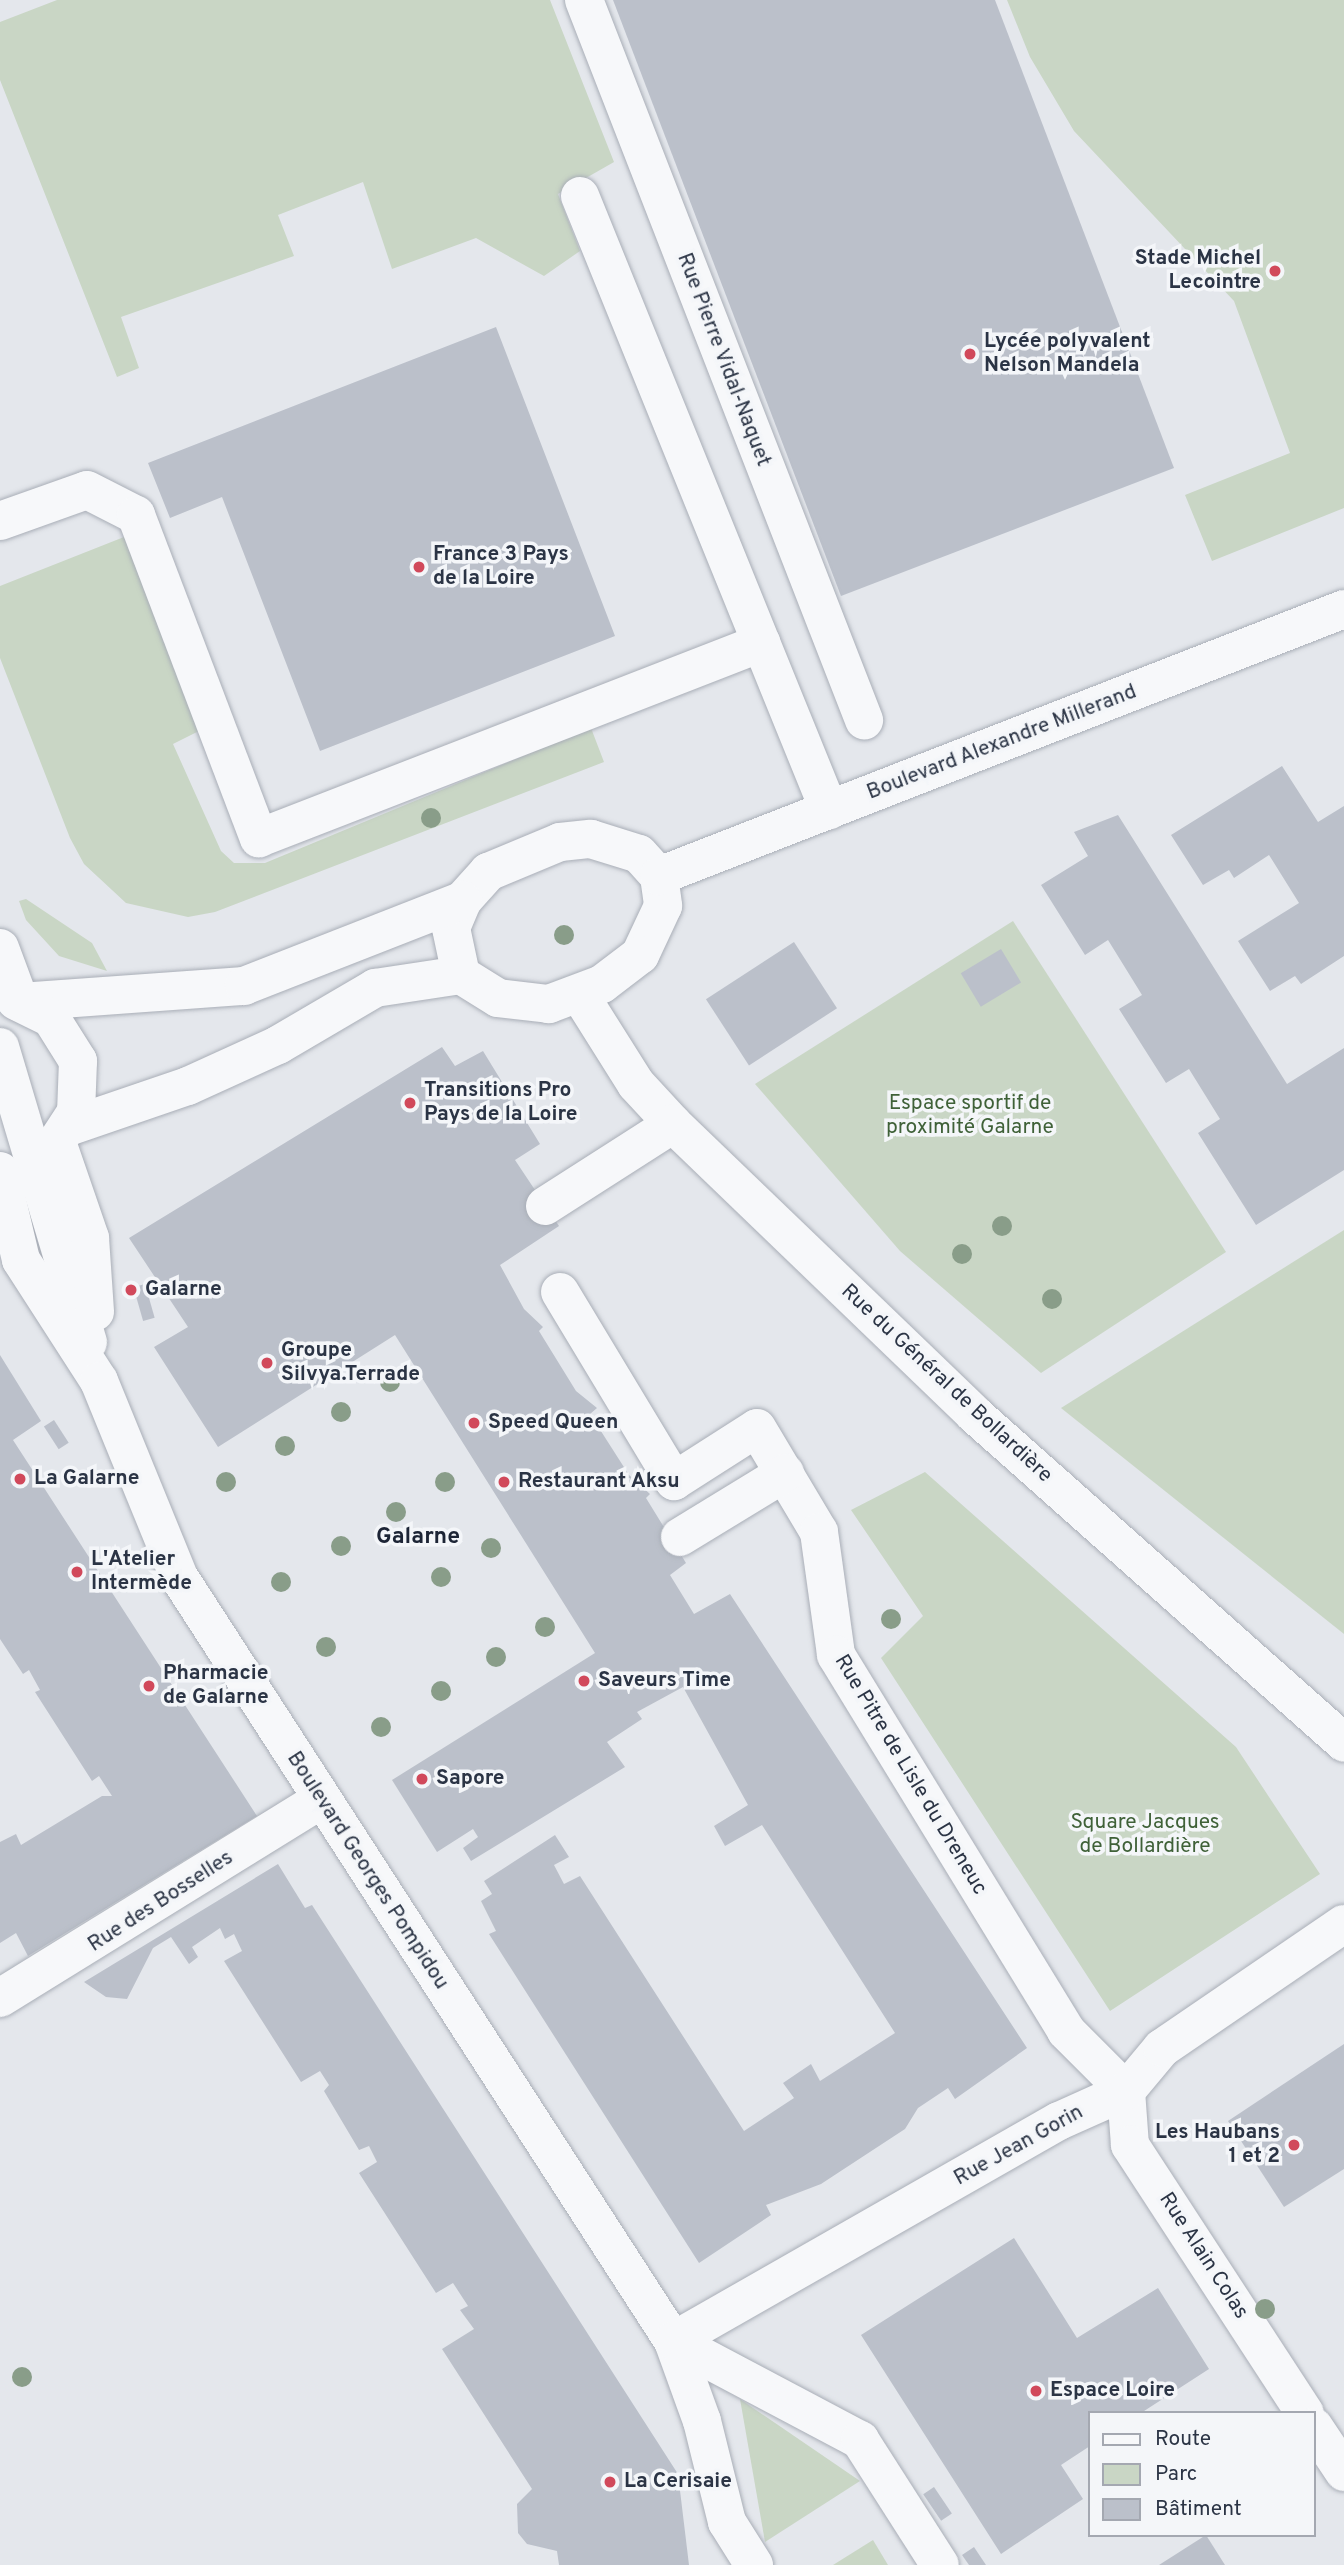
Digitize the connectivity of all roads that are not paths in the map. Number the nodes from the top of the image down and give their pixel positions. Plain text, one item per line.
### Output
1 (584, 0) edge
2 (580, 196) dead end
3 (0, 522) edge
4 (1344, 609) edge
5 (761, 643) junction
6 (863, 720) dead end
7 (829, 810) junction
8 (659, 876) junction
9 (463, 900) junction
10 (0, 948) edge
11 (461, 975) junction
12 (580, 995) junction
13 (10, 1001) edge
14 (0, 1047) edge
15 (673, 1124) junction
16 (0, 1130) edge
17 (29, 1155) edge
18 (545, 1206) dead end
19 (560, 1292) dead end
20 (99, 1381) junction
21 (785, 1473) junction
22 (680, 1537) dead end
23 (1344, 1743) edge
24 (320, 1800) junction
25 (1344, 1924) edge
26 (0, 1998) edge
27 (1126, 2091) junction
28 (673, 2341) junction
29 (1304, 2411) edge
30 (1316, 2430) edge
31 (1344, 2472) edge
32 (754, 2565) edge
33 (940, 2565) edge

1 - 6 street, Rue Pierre Vidal-Naquet
2 - 5 street
3 - 5 street
4 - 7 street, Boulevard Alexandre Millerand
5 - 7 street
7 - 8 street, Boulevard Alexandre Millerand
8 - 9 street
8 - 12 street
9 - 11 street
9 - 13 street
10 - 13 street
11 - 12 street
11 - 17 street
12 - 15 street, Rue du Général de Bollardière
13 - 17 street
14 - 17 street
15 - 18 street
15 - 23 street, Rue du Général de Bollardière
16 - 17 street
17 - 20 street
17 - 20 street, Boulevard Georges Pompidou
17 - 20 street, Boulevard Georges Pompidou
19 - 21 street, Rue Pitre de Lisle du Dreneuc
20 - 24 street, Boulevard Georges Pompidou
21 - 22 street
21 - 27 street, Rue Pitre de Lisle du Dreneuc
24 - 26 street, Rue des Bosselles
24 - 28 street, Boulevard Georges Pompidou
25 - 27 street, Rue Jean Gorin
27 - 28 street, Rue Jean Gorin
27 - 29 street, Rue Alain Colas
28 - 32 street, Boulevard Georges Pompidou
28 - 33 street, Boulevard Georges Pompidou
30 - 31 street

